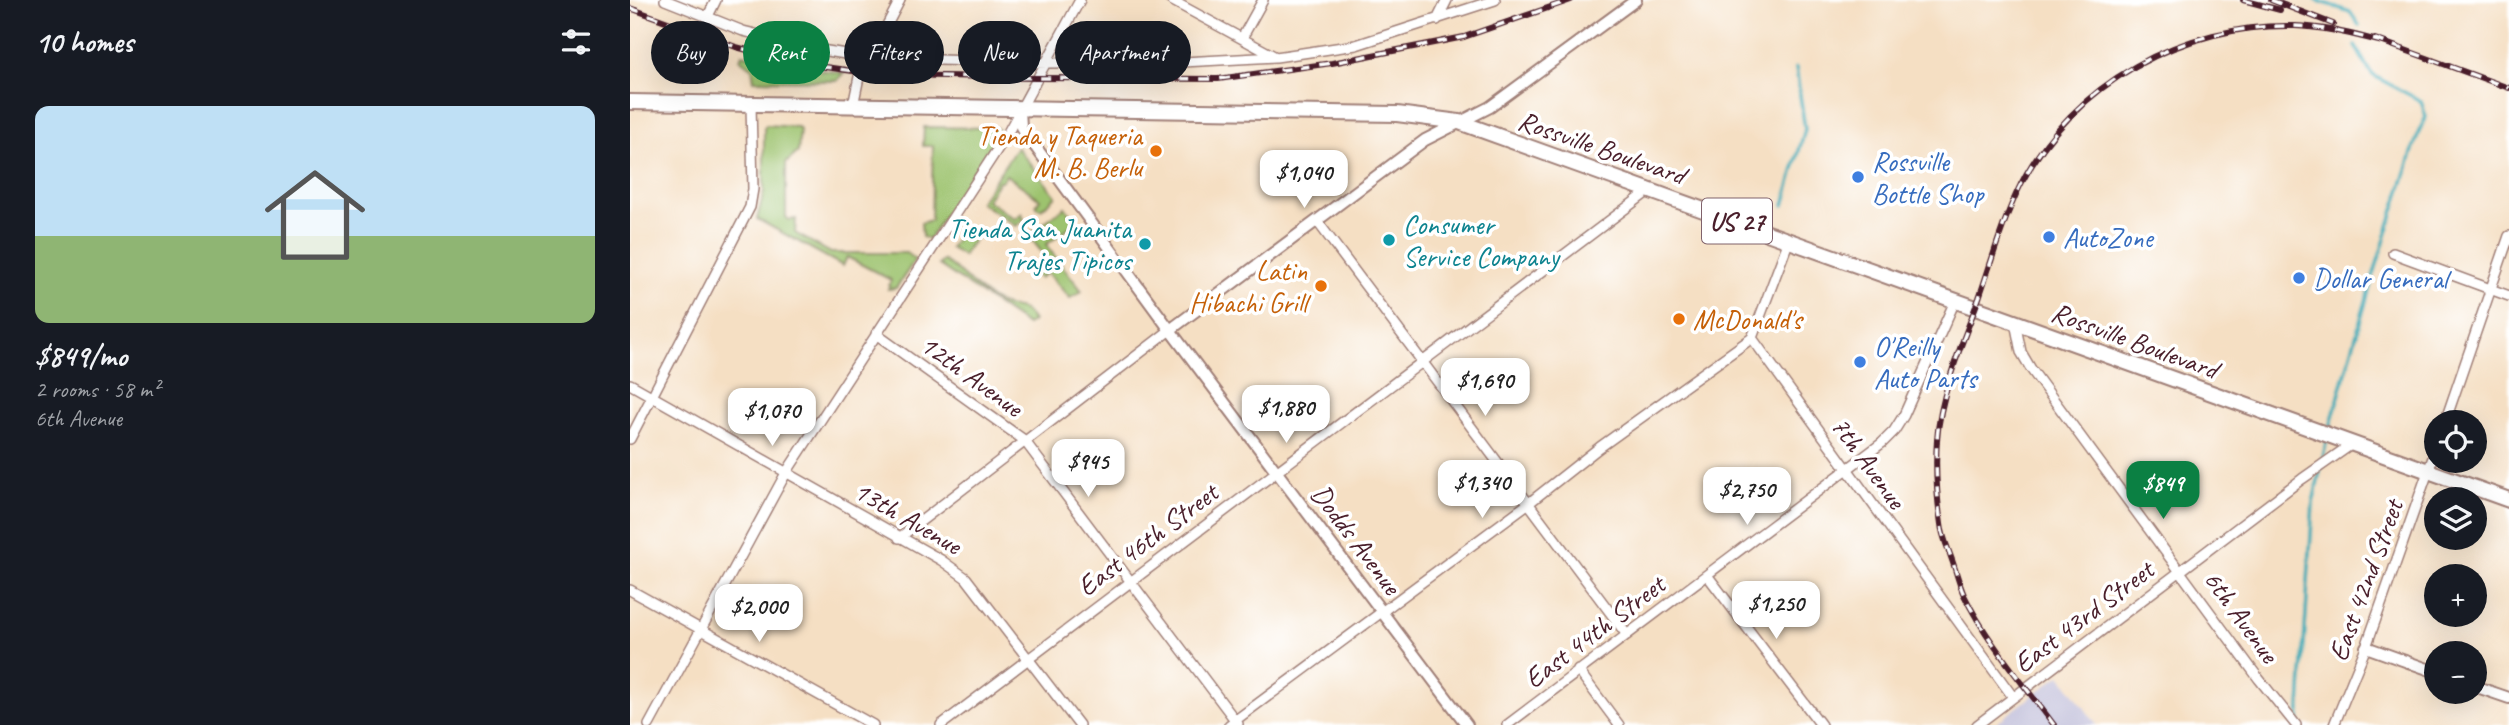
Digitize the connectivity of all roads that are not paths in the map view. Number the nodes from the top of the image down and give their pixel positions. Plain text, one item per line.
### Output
1 (665, 0) edge
2 (716, 0) edge
3 (900, 0) edge
4 (1080, 0) edge
5 (1171, 0) edge
6 (1262, 0) edge
7 (1447, 0) edge
8 (1495, 0) edge
9 (1636, 0) edge
10 (707, 18) junction
11 (1437, 20) junction
12 (889, 21) edge
13 (1242, 38) junction
14 (844, 53) edge
15 (1276, 57) junction
16 (944, 60) edge
17 (1047, 63) junction
18 (858, 84) edge
19 (630, 102) edge
20 (751, 105) junction
21 (853, 106) junction
22 (1020, 108) junction
23 (1459, 122) junction
24 (1650, 190) junction
25 (1317, 221) junction
26 (2509, 236) edge
27 (1789, 240) junction
28 (2393, 253) dead end
29 (2489, 289) junction
30 (2509, 296) edge
31 (1955, 301) junction
32 (2015, 323) junction
33 (1170, 330) junction
34 (876, 334) junction
35 (1752, 338) junction
36 (1423, 361) junction
37 (630, 384) edge
38 (653, 396) junction
39 (2449, 410) edge
40 (630, 439) edge
41 (1024, 440) junction
42 (2352, 444) junction
43 (1847, 470) junction
44 (2424, 470) edge
45 (1276, 471) junction
46 (786, 473) junction
47 (2427, 473) edge
48 (2434, 473) edge
49 (2509, 500) edge
50 (1529, 503) junction
51 (899, 538) junction
52 (2181, 571) junction
53 (1707, 575) junction
54 (1130, 580) junction
55 (630, 590) edge
56 (1383, 611) junction
57 (702, 629) junction
58 (1627, 635) junction
59 (2366, 647) junction
60 (1028, 657) junction
61 (2424, 668) edge
62 (1578, 670) junction
63 (2487, 690) edge
64 (2013, 697) junction
65 (2509, 698) edge
66 (1235, 723) edge
67 (649, 725) edge
68 (873, 725) edge
69 (941, 725) edge
70 (1079, 725) edge
71 (1467, 725) edge
72 (1507, 725) edge
73 (1619, 725) edge
74 (1821, 725) edge
75 (1977, 725) edge
76 (2297, 725) edge
77 (2334, 725) edge

1 - 10 street
2 - 10 street
3 - 12 street
4 - 17 street
5 - 13 street
6 - 13 street
7 - 11 street
8 - 11 street
9 - 23 street
10 - 14 street
11 - 15 street
13 - 15 street
15 - 17 street
16 - 17 street
17 - 22 street
18 - 21 street
19 - 20 highway, Rossville Boulevard / US 27
20 - 21 highway, Rossville Boulevard / US 27
20 - 38 street
21 - 22 highway, Rossville Boulevard / US 27
22 - 23 highway, Rossville Boulevard / US 27
22 - 33 street, Dodds Avenue
22 - 34 street
23 - 24 highway, Rossville Boulevard / US 27
23 - 25 street
24 - 27 highway, Rossville Boulevard / US 27
24 - 36 street, East 46th Street
25 - 33 street
25 - 36 street
26 - 29 street
27 - 31 highway, Rossville Boulevard / US 27
27 - 35 street
28 - 29 street
29 - 30 street
29 - 39 street
31 - 32 highway, Rossville Boulevard / US 27
31 - 43 street, East 44th Street
32 - 42 highway, Rossville Boulevard / US 27
32 - 52 street, 6th Avenue
33 - 41 street
33 - 45 street, Dodds Avenue
34 - 41 street, 12th Avenue
34 - 46 street
35 - 43 street, 7th Avenue
35 - 50 street
36 - 45 street, East 46th Street
36 - 50 street
37 - 38 street, 13th Avenue
38 - 40 street
38 - 46 street, 13th Avenue
41 - 51 street
41 - 54 street, 12th Avenue
42 - 44 highway, Rossville Boulevard / US 27
42 - 52 street, East 43rd Street
43 - 53 street, East 44th Street
43 - 64 street, 7th Avenue
45 - 54 street, East 46th Street
45 - 56 street, Dodds Avenue
46 - 51 street, 13th Avenue
46 - 57 street
47 - 59 street, East 42nd Street
48 - 49 highway, Rossville Boulevard / US 27
50 - 56 street
50 - 58 street
51 - 60 street, 13th Avenue
52 - 64 street, East 43rd Street
52 - 76 street, 6th Avenue
53 - 58 street, East 44th Street
53 - 74 street
54 - 60 street, East 46th Street
54 - 66 street, 12th Avenue
55 - 57 street
56 - 66 street
56 - 71 street, Dodds Avenue
57 - 67 street
57 - 68 street
58 - 62 street, East 44th Street
59 - 61 street
59 - 77 street, East 42nd Street
60 - 69 street, East 46th Street
60 - 70 street, 13th Avenue
62 - 72 street, East 44th Street
62 - 73 street
63 - 65 street
64 - 75 street, East 43rd Street

